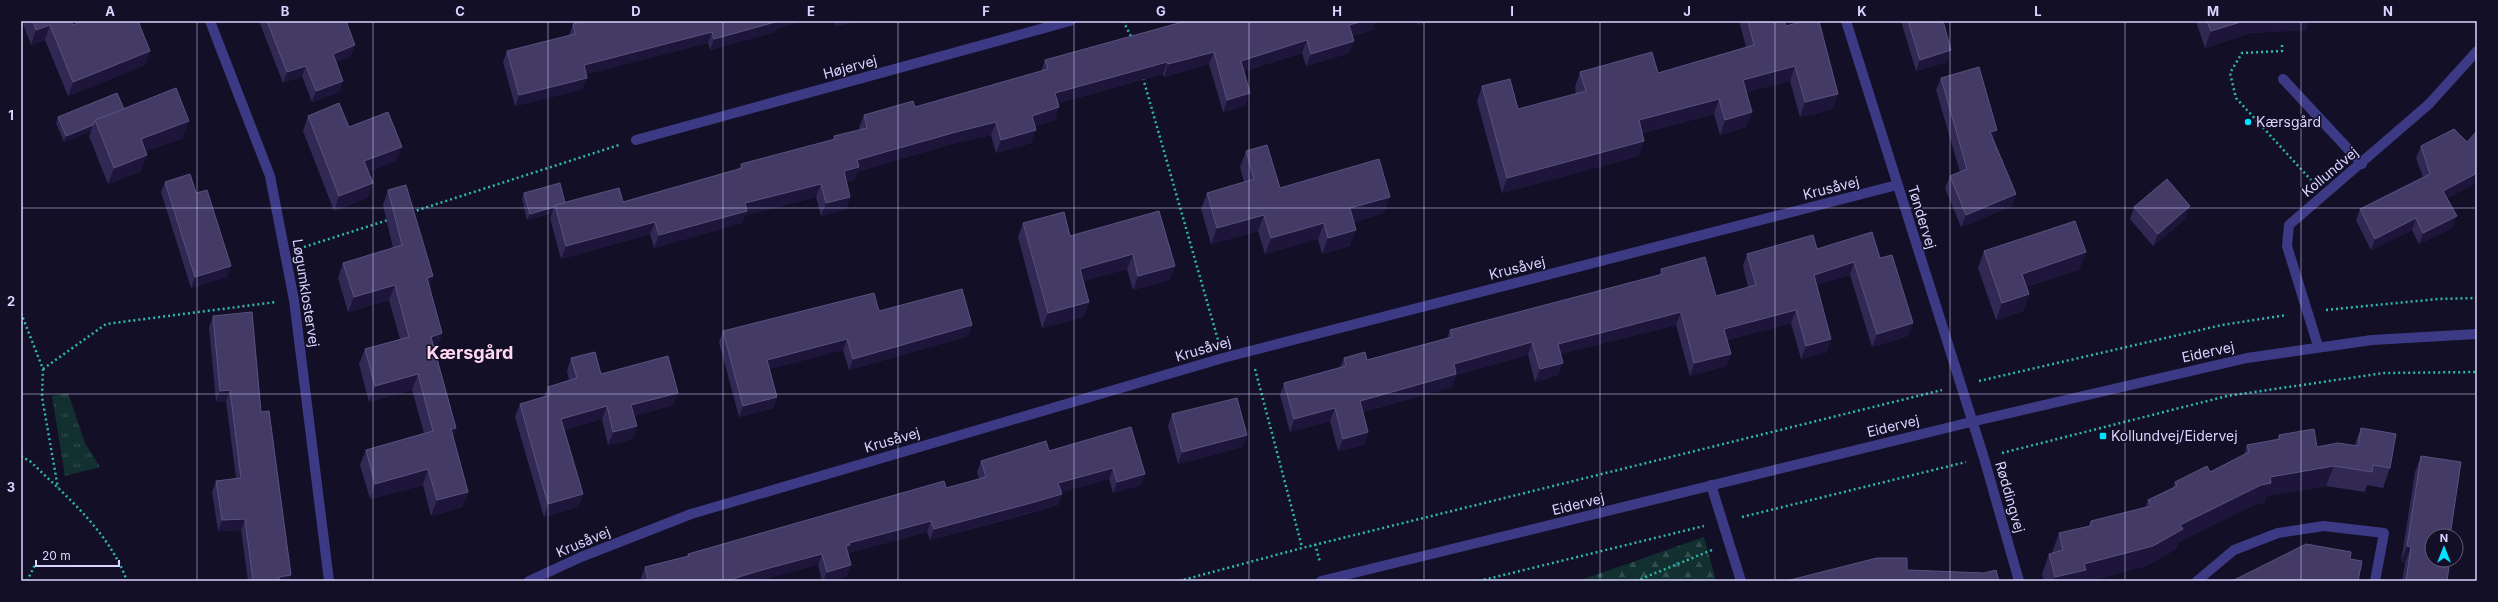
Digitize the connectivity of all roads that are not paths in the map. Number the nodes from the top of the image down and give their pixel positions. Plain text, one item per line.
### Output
1 (210, 21) edge
2 (1070, 21) edge
3 (1846, 21) edge
4 (2477, 51) edge
5 (2284, 79) dead end
6 (636, 140) road end
7 (2362, 164) junction
8 (1897, 185) junction
9 (2477, 334) edge
10 (2318, 346) junction
11 (1971, 422) junction
12 (1711, 486) junction
13 (329, 581) edge
14 (529, 581) edge
15 (1324, 581) edge
16 (1741, 581) edge
17 (2019, 581) edge
18 (2197, 581) edge
19 (2375, 581) edge

1 - 13 street, Løgumklostervej
2 - 6 street, Højervej
3 - 8 street, Tøndervej
4 - 7 street, Kollundvej
5 - 7 street
7 - 10 street, Kollundvej
8 - 11 street, Tøndervej
8 - 14 street, Krusåvej
9 - 10 street, Eidervej
10 - 11 street, Eidervej
11 - 12 street, Eidervej
11 - 17 street, Røddingvej
12 - 15 street, Eidervej
12 - 16 street
18 - 19 street

